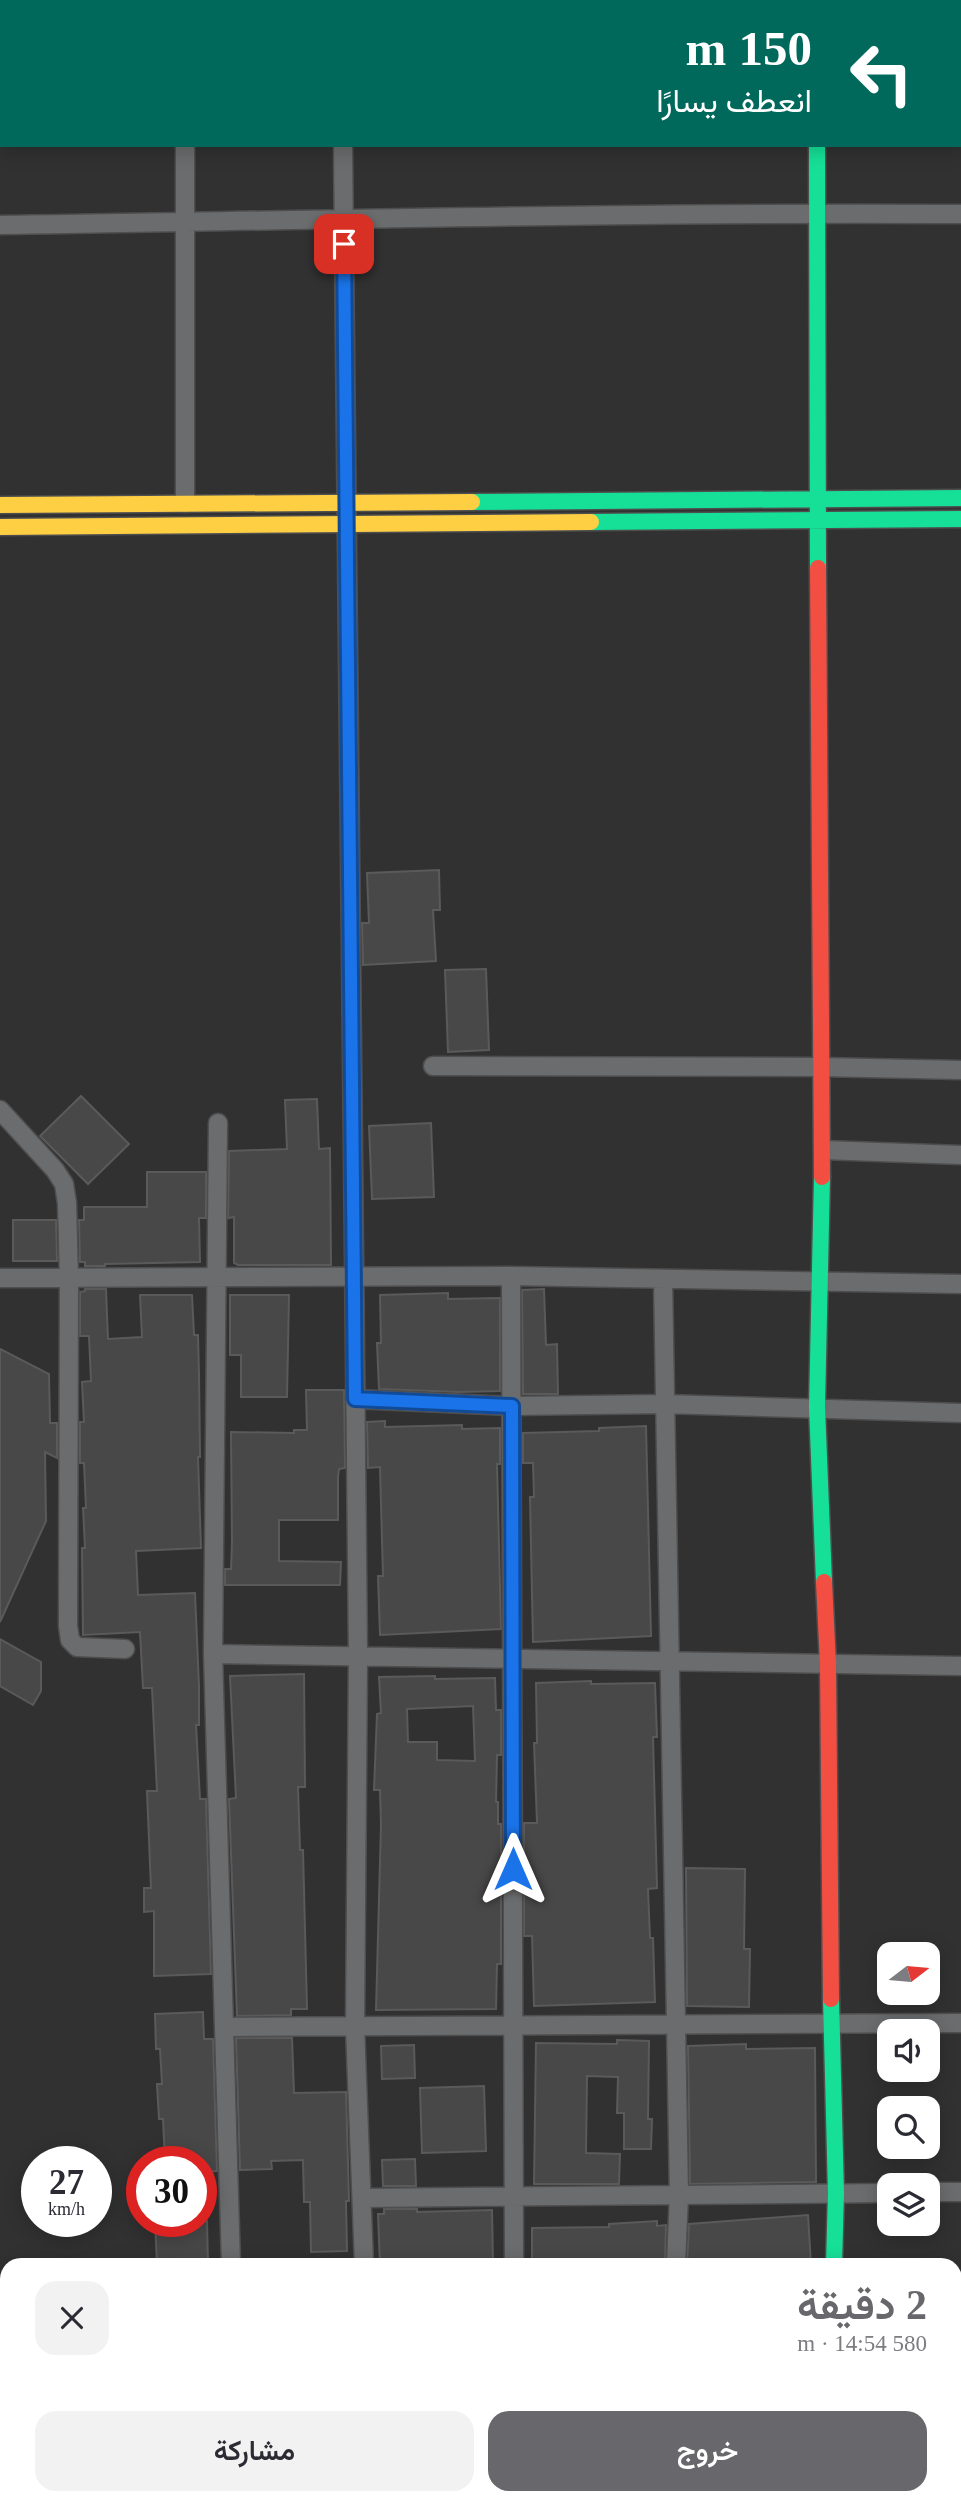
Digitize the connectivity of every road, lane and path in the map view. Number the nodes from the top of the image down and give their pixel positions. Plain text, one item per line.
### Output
1 (185, 147) edge
2 (343, 147) edge
3 (817, 147) edge
4 (817, 213) junction
5 (961, 214) edge
6 (344, 218) junction
7 (185, 223) junction
8 (0, 225) edge
9 (961, 498) edge
10 (818, 499) junction
11 (346, 502) junction
12 (185, 503) junction
13 (0, 505) edge
14 (961, 519) edge
15 (818, 520) junction
16 (347, 524) junction
17 (0, 527) edge
18 (433, 1066) dead end
19 (820, 1067) junction
20 (961, 1070) edge
21 (0, 1110) edge
22 (218, 1123) dead end
23 (823, 1150) junction
24 (961, 1155) edge
25 (354, 1275) junction
26 (511, 1276) junction
27 (0, 1278) edge
28 (69, 1279) junction
29 (215, 1279) junction
30 (663, 1280) junction
31 (820, 1281) junction
32 (961, 1284) edge
33 (355, 1399) junction
34 (665, 1404) junction
35 (512, 1406) junction
36 (817, 1407) junction
37 (961, 1413) edge
38 (125, 1649) dead end
39 (213, 1654) junction
40 (358, 1656) junction
41 (512, 1659) junction
42 (669, 1661) junction
43 (828, 1664) junction
44 (961, 1666) edge
45 (961, 2023) edge
46 (831, 2024) junction
47 (675, 2025) junction
48 (514, 2026) junction
49 (224, 2027) junction
50 (355, 2027) junction
51 (940, 2192) edge
52 (961, 2192) edge
53 (836, 2193) junction
54 (877, 2193) edge
55 (679, 2195) junction
56 (514, 2197) junction
57 (363, 2198) junction
58 (231, 2258) edge
59 (364, 2258) edge
60 (514, 2258) edge
61 (676, 2258) edge
62 (834, 2258) edge

1 - 7 street
2 - 6 street
3 - 4 street
4 - 5 street
4 - 6 street
4 - 10 street
6 - 7 street
6 - 11 street
7 - 8 street
7 - 12 street
9 - 10 street
10 - 11 street
10 - 15 street
11 - 12 street
11 - 16 street
12 - 13 street
14 - 15 street
15 - 16 street
15 - 19 street
16 - 17 street
16 - 25 street
18 - 19 street
19 - 20 street
19 - 23 street
21 - 28 street
22 - 29 street
23 - 24 street
23 - 31 street
25 - 26 street
25 - 29 street
25 - 33 street
26 - 30 street
26 - 35 street
27 - 28 street
28 - 29 street
28 - 38 street
29 - 39 street
30 - 31 street
30 - 34 street
31 - 32 street
31 - 36 street
33 - 35 street
33 - 40 street
34 - 35 street
34 - 36 street
34 - 42 street
35 - 41 street
36 - 37 street
36 - 43 street
39 - 40 street
39 - 49 street
40 - 41 street
40 - 50 street
41 - 42 street
41 - 48 street
42 - 43 street
42 - 47 street
43 - 44 street
43 - 46 street
45 - 46 street
46 - 47 street
46 - 53 street
47 - 48 street
47 - 55 street
48 - 50 street
48 - 56 street
49 - 50 street
49 - 58 street
50 - 57 street
51 - 52 street
53 - 54 street
53 - 55 street
53 - 62 street
55 - 56 street
55 - 61 street
56 - 57 street
56 - 60 street
57 - 59 street

